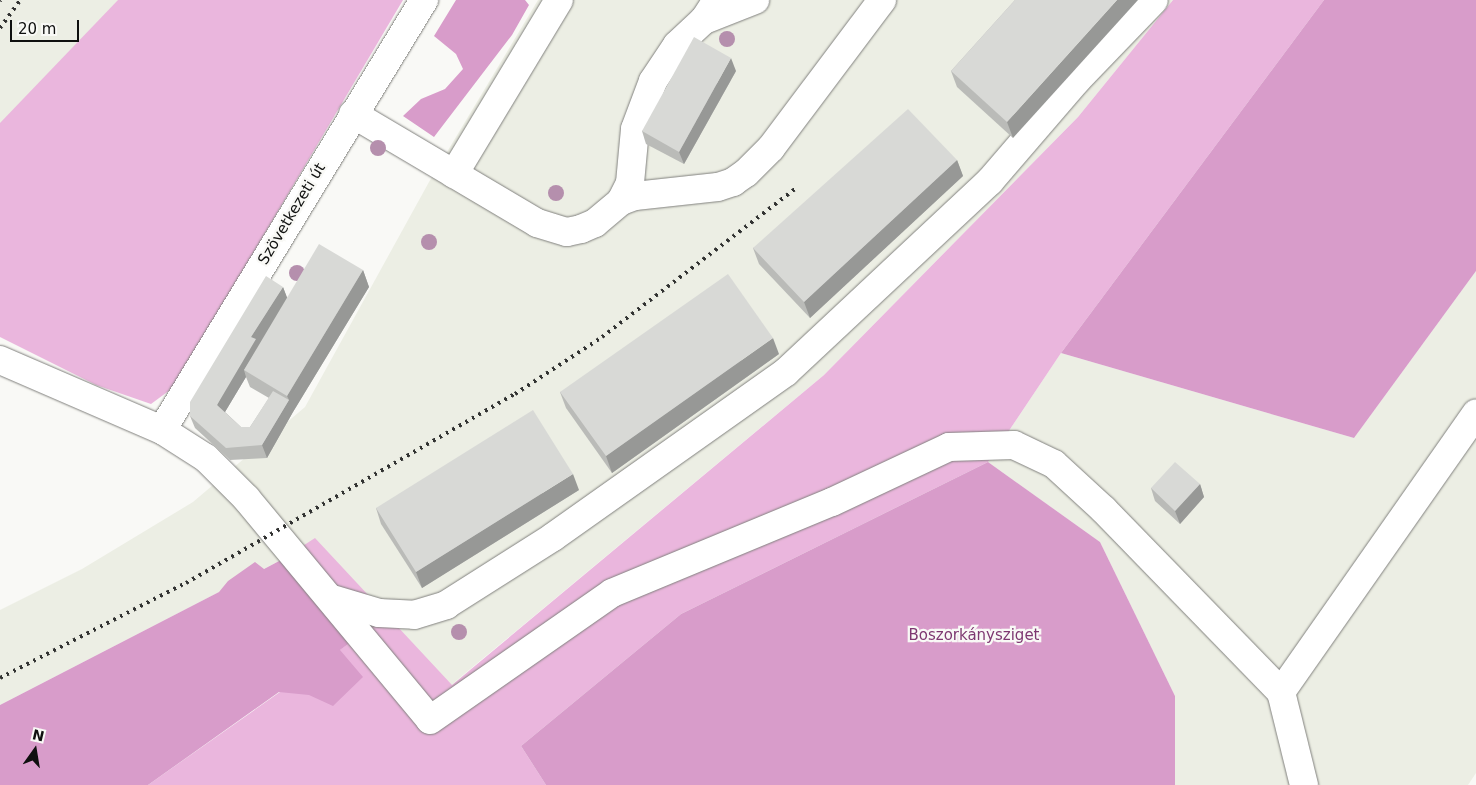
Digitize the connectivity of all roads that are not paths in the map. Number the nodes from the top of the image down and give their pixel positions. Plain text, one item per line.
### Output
1 (424, 0) edge
2 (559, 0) edge
3 (755, 0) edge
4 (882, 0) edge
5 (1154, 0) edge
6 (710, 10) edge
7 (353, 114) junction
8 (454, 174) junction
9 (621, 201) junction
10 (0, 360) edge
11 (1476, 413) edge
12 (162, 430) junction
13 (332, 599) junction
14 (1281, 692) junction
15 (1304, 785) edge

1 - 7 street, Szövetkezeti út
2 - 8 street
3 - 6 street
4 - 9 street
5 - 13 street
6 - 9 street
7 - 8 street
7 - 12 street, Szövetkezeti út
8 - 9 street
10 - 12 street
11 - 14 street
12 - 13 street
13 - 14 street
14 - 15 street

